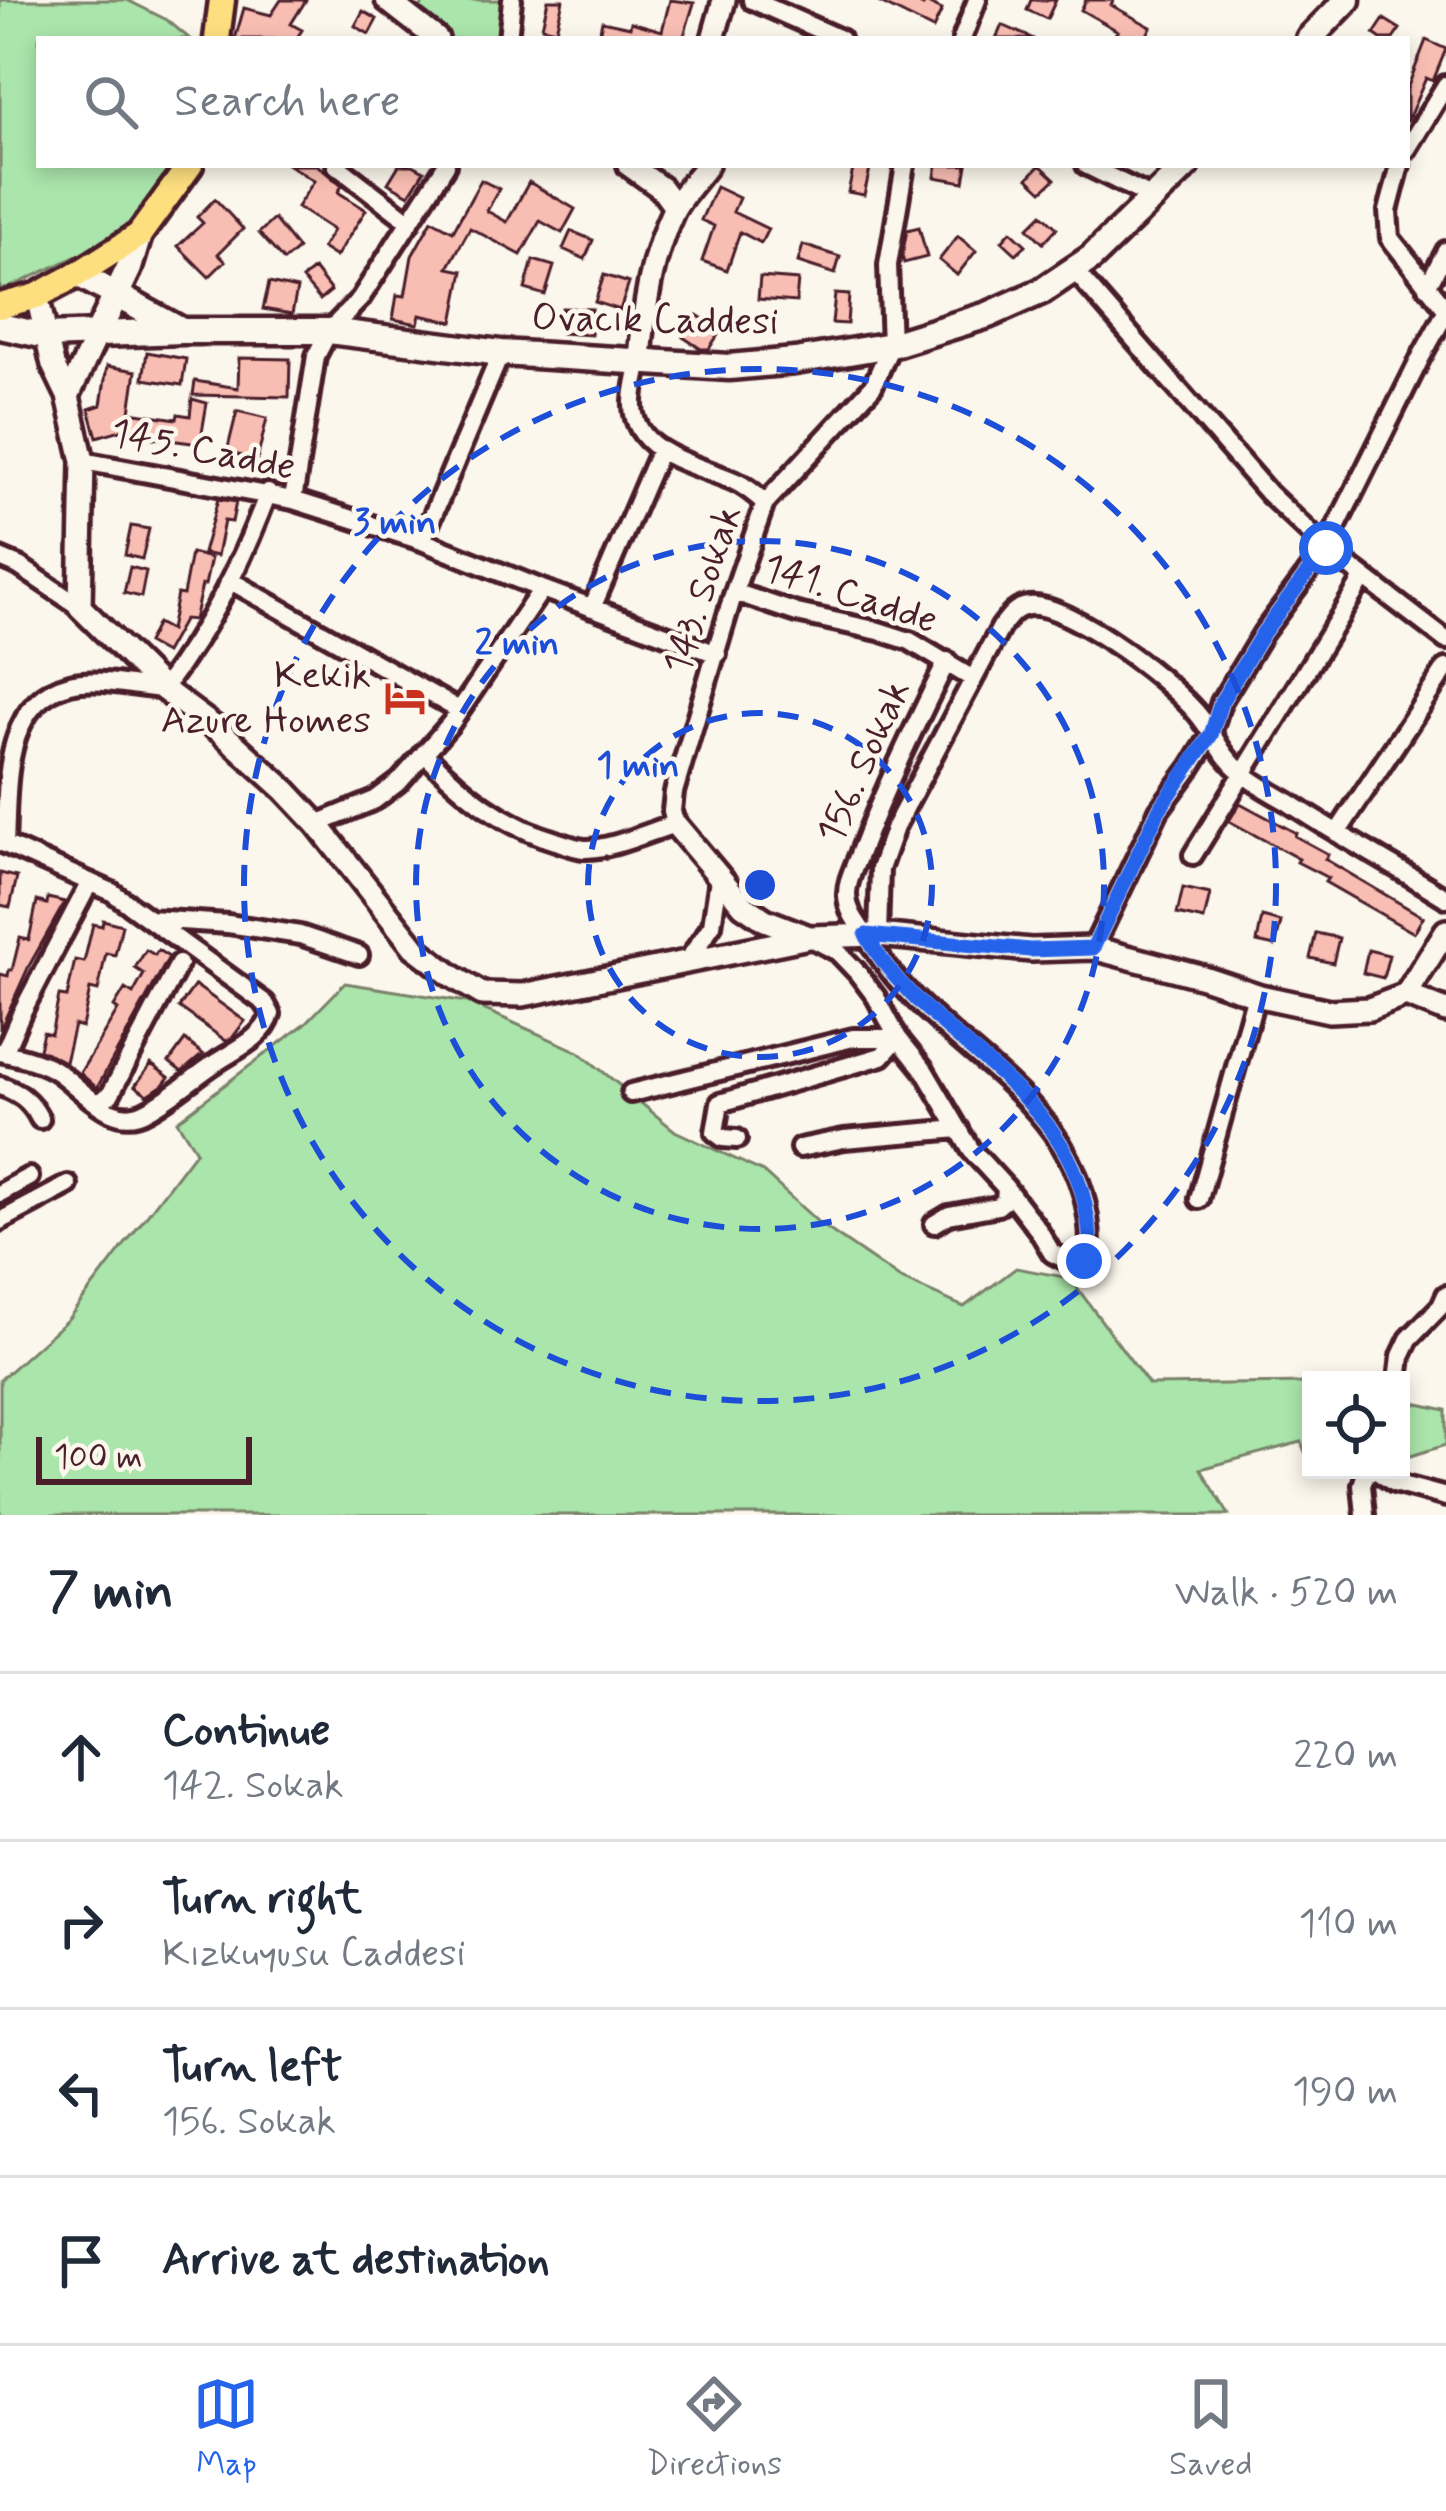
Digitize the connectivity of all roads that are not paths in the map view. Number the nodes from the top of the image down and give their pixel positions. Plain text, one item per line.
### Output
1 (222, 0) edge
2 (512, 0) edge
3 (724, 0) edge
4 (752, 0) edge
5 (977, 0) edge
6 (1347, 0) edge
7 (399, 4) edge
8 (218, 36) edge
9 (434, 36) edge
10 (508, 36) edge
11 (713, 36) edge
12 (833, 36) edge
13 (963, 36) edge
14 (1313, 36) edge
15 (1446, 85) edge
16 (1410, 144) edge
17 (188, 168) edge
18 (340, 168) edge
19 (444, 168) edge
20 (632, 168) edge
21 (705, 168) edge
22 (904, 168) edge
23 (1093, 168) edge
24 (1184, 168) edge
25 (1399, 168) edge
26 (1153, 198) junction
27 (675, 207) junction
28 (410, 222) junction
29 (139, 235) junction
30 (1446, 251) edge
31 (1074, 270) junction
32 (78, 274) junction
33 (1427, 287) junction
34 (117, 294) junction
35 (37, 296) junction
36 (0, 306) edge
37 (1446, 310) edge
38 (0, 326) edge
39 (182, 331) junction
40 (328, 331) junction
41 (98, 333) junction
42 (46, 336) junction
43 (891, 345) junction
44 (501, 353) junction
45 (640, 359) junction
46 (68, 396) junction
47 (660, 449) junction
48 (82, 461) junction
49 (268, 494) junction
50 (293, 500) junction
51 (764, 503) junction
52 (422, 541) junction
53 (1326, 548) junction
54 (0, 558) edge
55 (1364, 577) junction
56 (231, 581) junction
57 (542, 590) junction
58 (734, 592) junction
59 (80, 607) junction
60 (592, 608) junction
61 (1446, 640) edge
62 (717, 654) junction
63 (946, 661) junction
64 (1446, 668) edge
65 (973, 680) junction
66 (163, 689) junction
67 (459, 710) junction
68 (1211, 735) junction
69 (424, 753) junction
70 (1241, 772) junction
71 (317, 824) junction
72 (675, 824) junction
73 (1337, 833) junction
74 (3, 843) edge
75 (1192, 855) dead end
76 (719, 879) junction
77 (90, 882) junction
78 (1446, 898) edge
79 (149, 919) junction
80 (1446, 931) edge
81 (872, 935) junction
82 (809, 937) junction
83 (1093, 948) junction
84 (359, 955) dead end
85 (688, 960) junction
86 (179, 964) dead end
87 (1256, 995) junction
88 (1406, 995) junction
89 (1446, 1011) edge
90 (898, 1038) junction
91 (2, 1052) edge
92 (0, 1086) edge
93 (631, 1094) dead end
94 (97, 1103) junction
95 (40, 1118) dead end
96 (959, 1129) junction
97 (737, 1139) dead end
98 (800, 1148) dead end
99 (29, 1177) dead end
100 (68, 1185) dead end
101 (1006, 1188) junction
102 (0, 1193) edge
103 (1199, 1199) dead end
104 (0, 1221) edge
105 (934, 1224) dead end
106 (1446, 1295) edge
107 (1400, 1371) edge
108 (1366, 1479) edge
109 (1387, 1479) edge
110 (1446, 1497) edge
111 (1365, 1515) edge

1 - 8 main road
2 - 10 street
3 - 11 street
4 - 12 street
5 - 13 street
6 - 14 main road
7 - 9 street
15 - 16 street
17 - 29 main road
18 - 28 street
19 - 28 street
20 - 27 street
21 - 27 street
22 - 43 street
23 - 26 street
24 - 26 main road, Ovacık Caddesi
25 - 33 street
26 - 31 main road, Ovacık Caddesi
27 - 45 street
28 - 40 street
29 - 32 main road
29 - 34 main road
30 - 33 street
31 - 43 main road, Ovacık Caddesi
31 - 53 street
32 - 34 main road, Ovacık Caddesi
32 - 35 main road
33 - 37 street
34 - 39 main road, Ovacık Caddesi
34 - 41 main road
35 - 36 main road
35 - 42 street
37 - 53 street
38 - 42 main road
39 - 40 main road, Ovacık Caddesi
39 - 41 main road
40 - 44 main road, Ovacık Caddesi
40 - 50 street
41 - 42 main road
41 - 46 street
42 - 46 street
43 - 45 main road, Ovacık Caddesi
43 - 51 street, 143. Sokak
44 - 45 main road, Ovacık Caddesi
44 - 52 street
45 - 47 street
46 - 48 street
47 - 51 street
47 - 60 street
48 - 49 street, 145. Cadde
48 - 59 street
49 - 50 street, 145. Cadde
49 - 56 street
50 - 52 street, 145. Cadde
51 - 58 street, 143. Sokak
52 - 57 street, 145. Cadde
53 - 55 street
53 - 68 street
54 - 59 street
55 - 61 street
55 - 70 street
56 - 66 street
56 - 67 street
57 - 60 street, 145. Cadde
57 - 67 street
58 - 62 street, 143. Sokak
58 - 63 street, 141. Cadde
59 - 66 street
60 - 62 street, 145. Cadde
62 - 72 street, 143. Sokak
63 - 65 street, 141. Cadde
63 - 81 street, 156. Sokak
64 - 73 street
65 - 68 street
65 - 81 street
66 - 71 street
66 - 74 street
67 - 69 street
68 - 70 street
68 - 83 street
69 - 71 street
69 - 72 street
70 - 73 street
70 - 75 street
71 - 85 street
72 - 76 street
73 - 78 street
74 - 77 street
76 - 82 street
76 - 85 street
77 - 79 street
77 - 91 street
79 - 84 street
79 - 94 street
80 - 88 street
81 - 82 street
81 - 83 street
81 - 101 street, 156. Sokak
82 - 85 street
82 - 90 street
83 - 87 street
86 - 94 street
87 - 88 street
87 - 103 street
88 - 89 street
90 - 93 street
90 - 96 street
90 - 97 street
91 - 94 street
92 - 95 street
96 - 98 street
96 - 101 street
99 - 102 street
100 - 104 street
101 - 105 street
106 - 107 street
108 - 111 street
109 - 110 street

